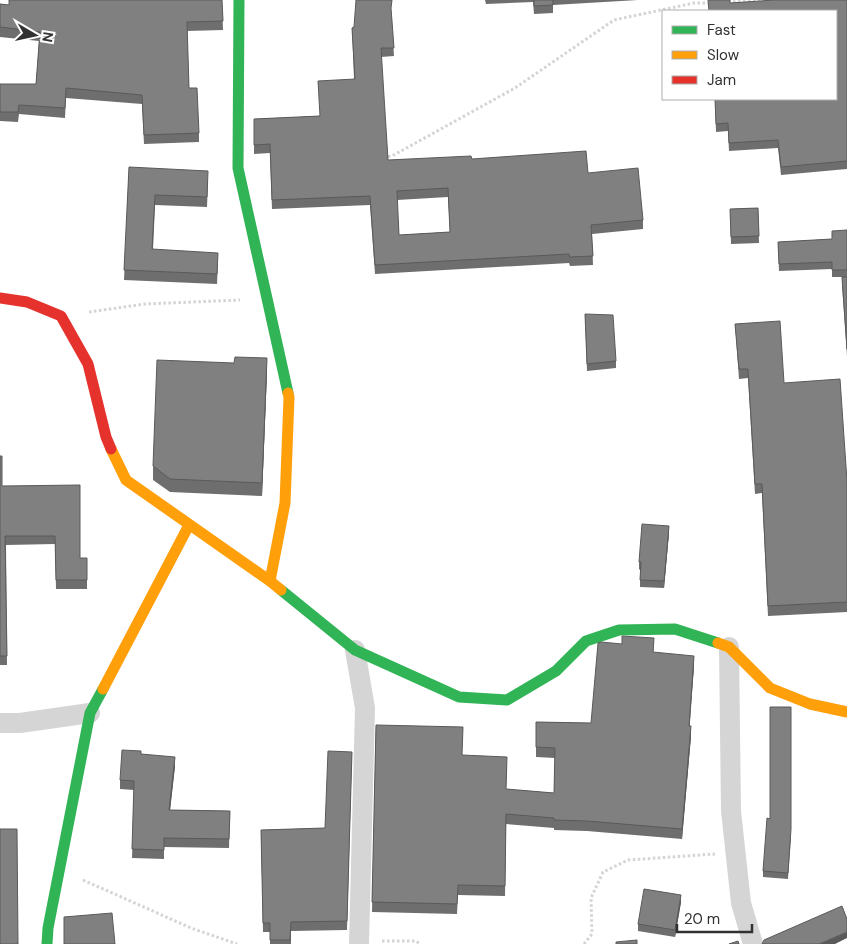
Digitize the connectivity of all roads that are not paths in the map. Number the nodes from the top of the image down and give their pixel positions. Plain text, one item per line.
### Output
1 (239, 0) edge
2 (0, 298) edge
3 (189, 525) junction
4 (270, 581) junction
5 (729, 648) junction
6 (355, 650) junction
7 (847, 712) edge
8 (90, 713) junction
9 (0, 723) edge
10 (359, 943) edge
11 (47, 944) edge
12 (752, 944) edge

1 - 4 street
2 - 3 street
3 - 4 street
3 - 8 street
4 - 6 street
5 - 6 street
5 - 7 street
5 - 12 street
6 - 10 street
8 - 9 street
8 - 11 street

